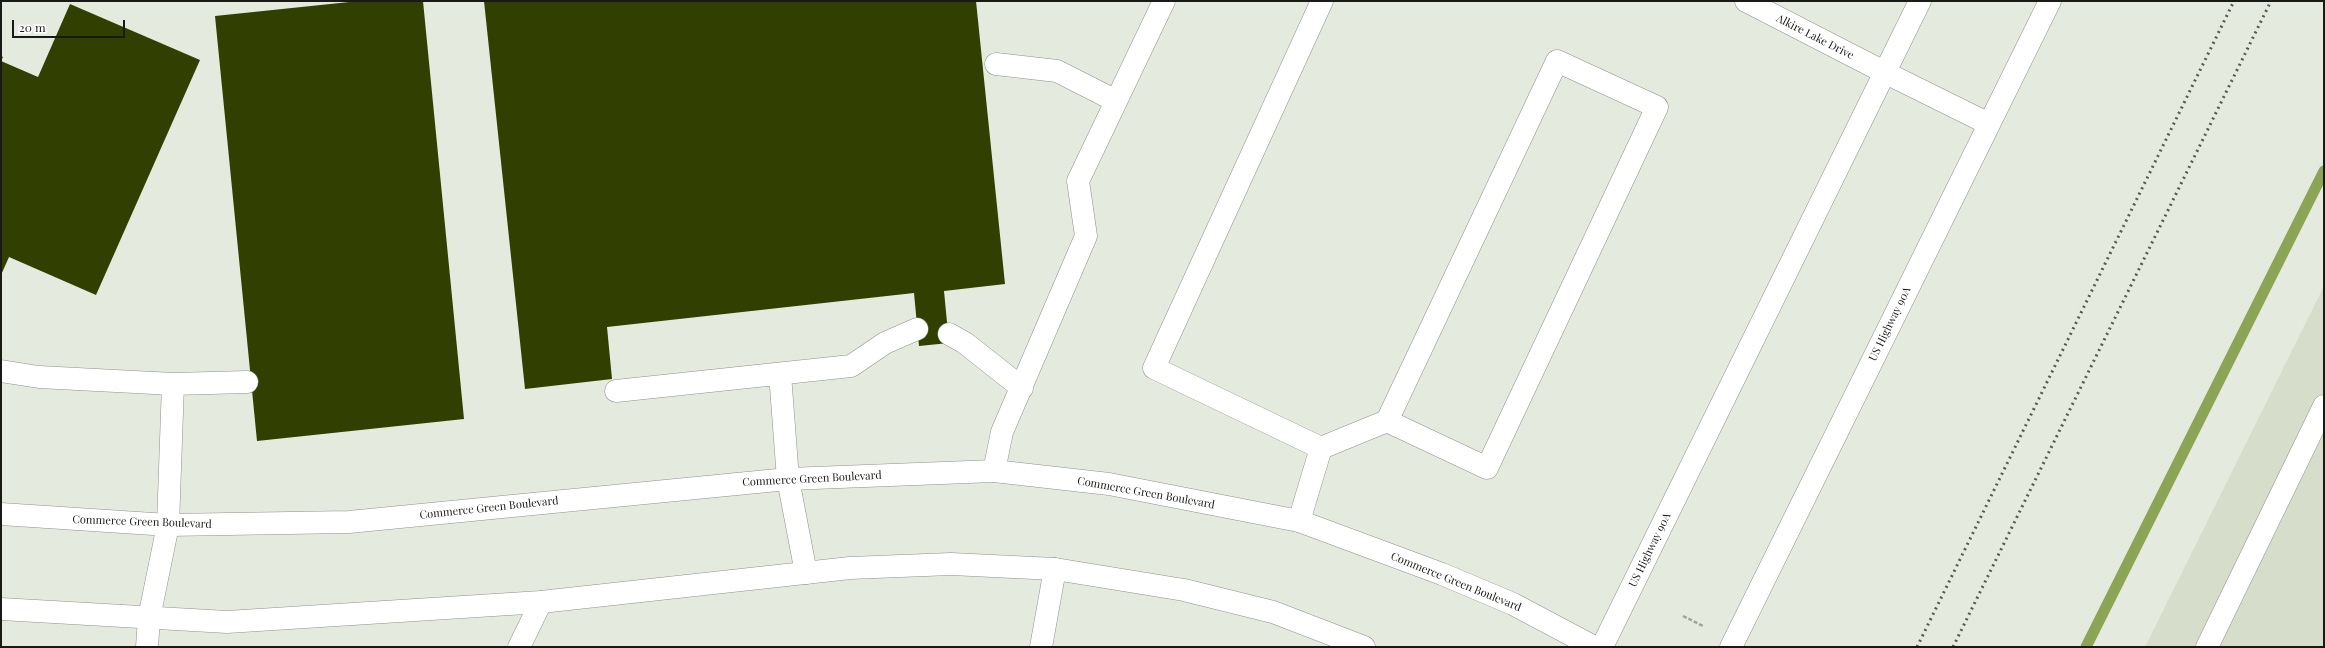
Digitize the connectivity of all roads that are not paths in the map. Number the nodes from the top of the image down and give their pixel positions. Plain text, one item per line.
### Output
1 (1164, 1) edge
2 (1322, 1) edge
3 (1746, 1) edge
4 (1920, 1) edge
5 (2050, 1) edge
6 (996, 64) dead end
7 (1884, 72) junction
8 (1116, 101) junction
9 (1989, 124) junction
10 (917, 329) dead end
11 (949, 334) dead end
12 (1, 371) edge
13 (780, 374) junction
14 (247, 382) dead end
15 (173, 384) junction
16 (1022, 388) junction
17 (616, 391) dead end
18 (2324, 406) edge
19 (1387, 420) junction
20 (1321, 448) junction
21 (994, 471) junction
22 (788, 479) junction
23 (1, 514) edge
24 (1299, 521) junction
25 (168, 525) junction
26 (1056, 569) junction
27 (806, 573) junction
28 (541, 602) junction
29 (1, 610) edge
30 (149, 618) junction
31 (147, 647) edge
32 (519, 647) edge
33 (1041, 647) edge
34 (1364, 647) edge
35 (1594, 647) edge
36 (1602, 647) edge
37 (1731, 647) edge
38 (2207, 647) edge

1 - 8 street
2 - 20 street
3 - 7 street, Alkire Lake Drive
4 - 7 street, US Highway 90A
5 - 9 street, US Highway 90A
6 - 8 street
7 - 9 street, Alkire Lake Drive
7 - 36 street, US Highway 90A
8 - 16 street
9 - 37 street, US Highway 90A
10 - 13 street
11 - 16 street
12 - 15 street
13 - 17 street
13 - 22 street
14 - 15 street
15 - 25 street
16 - 21 street
18 - 38 street
19 - 19 street
19 - 20 street
20 - 24 street
21 - 22 street, Commerce Green Boulevard
21 - 24 street, Commerce Green Boulevard
22 - 25 street, Commerce Green Boulevard
22 - 27 street
23 - 25 street, Commerce Green Boulevard
24 - 35 street, Commerce Green Boulevard
25 - 30 street
26 - 27 street
26 - 33 street
26 - 34 street
27 - 28 street
28 - 30 street
28 - 32 street
29 - 30 street
30 - 31 street

